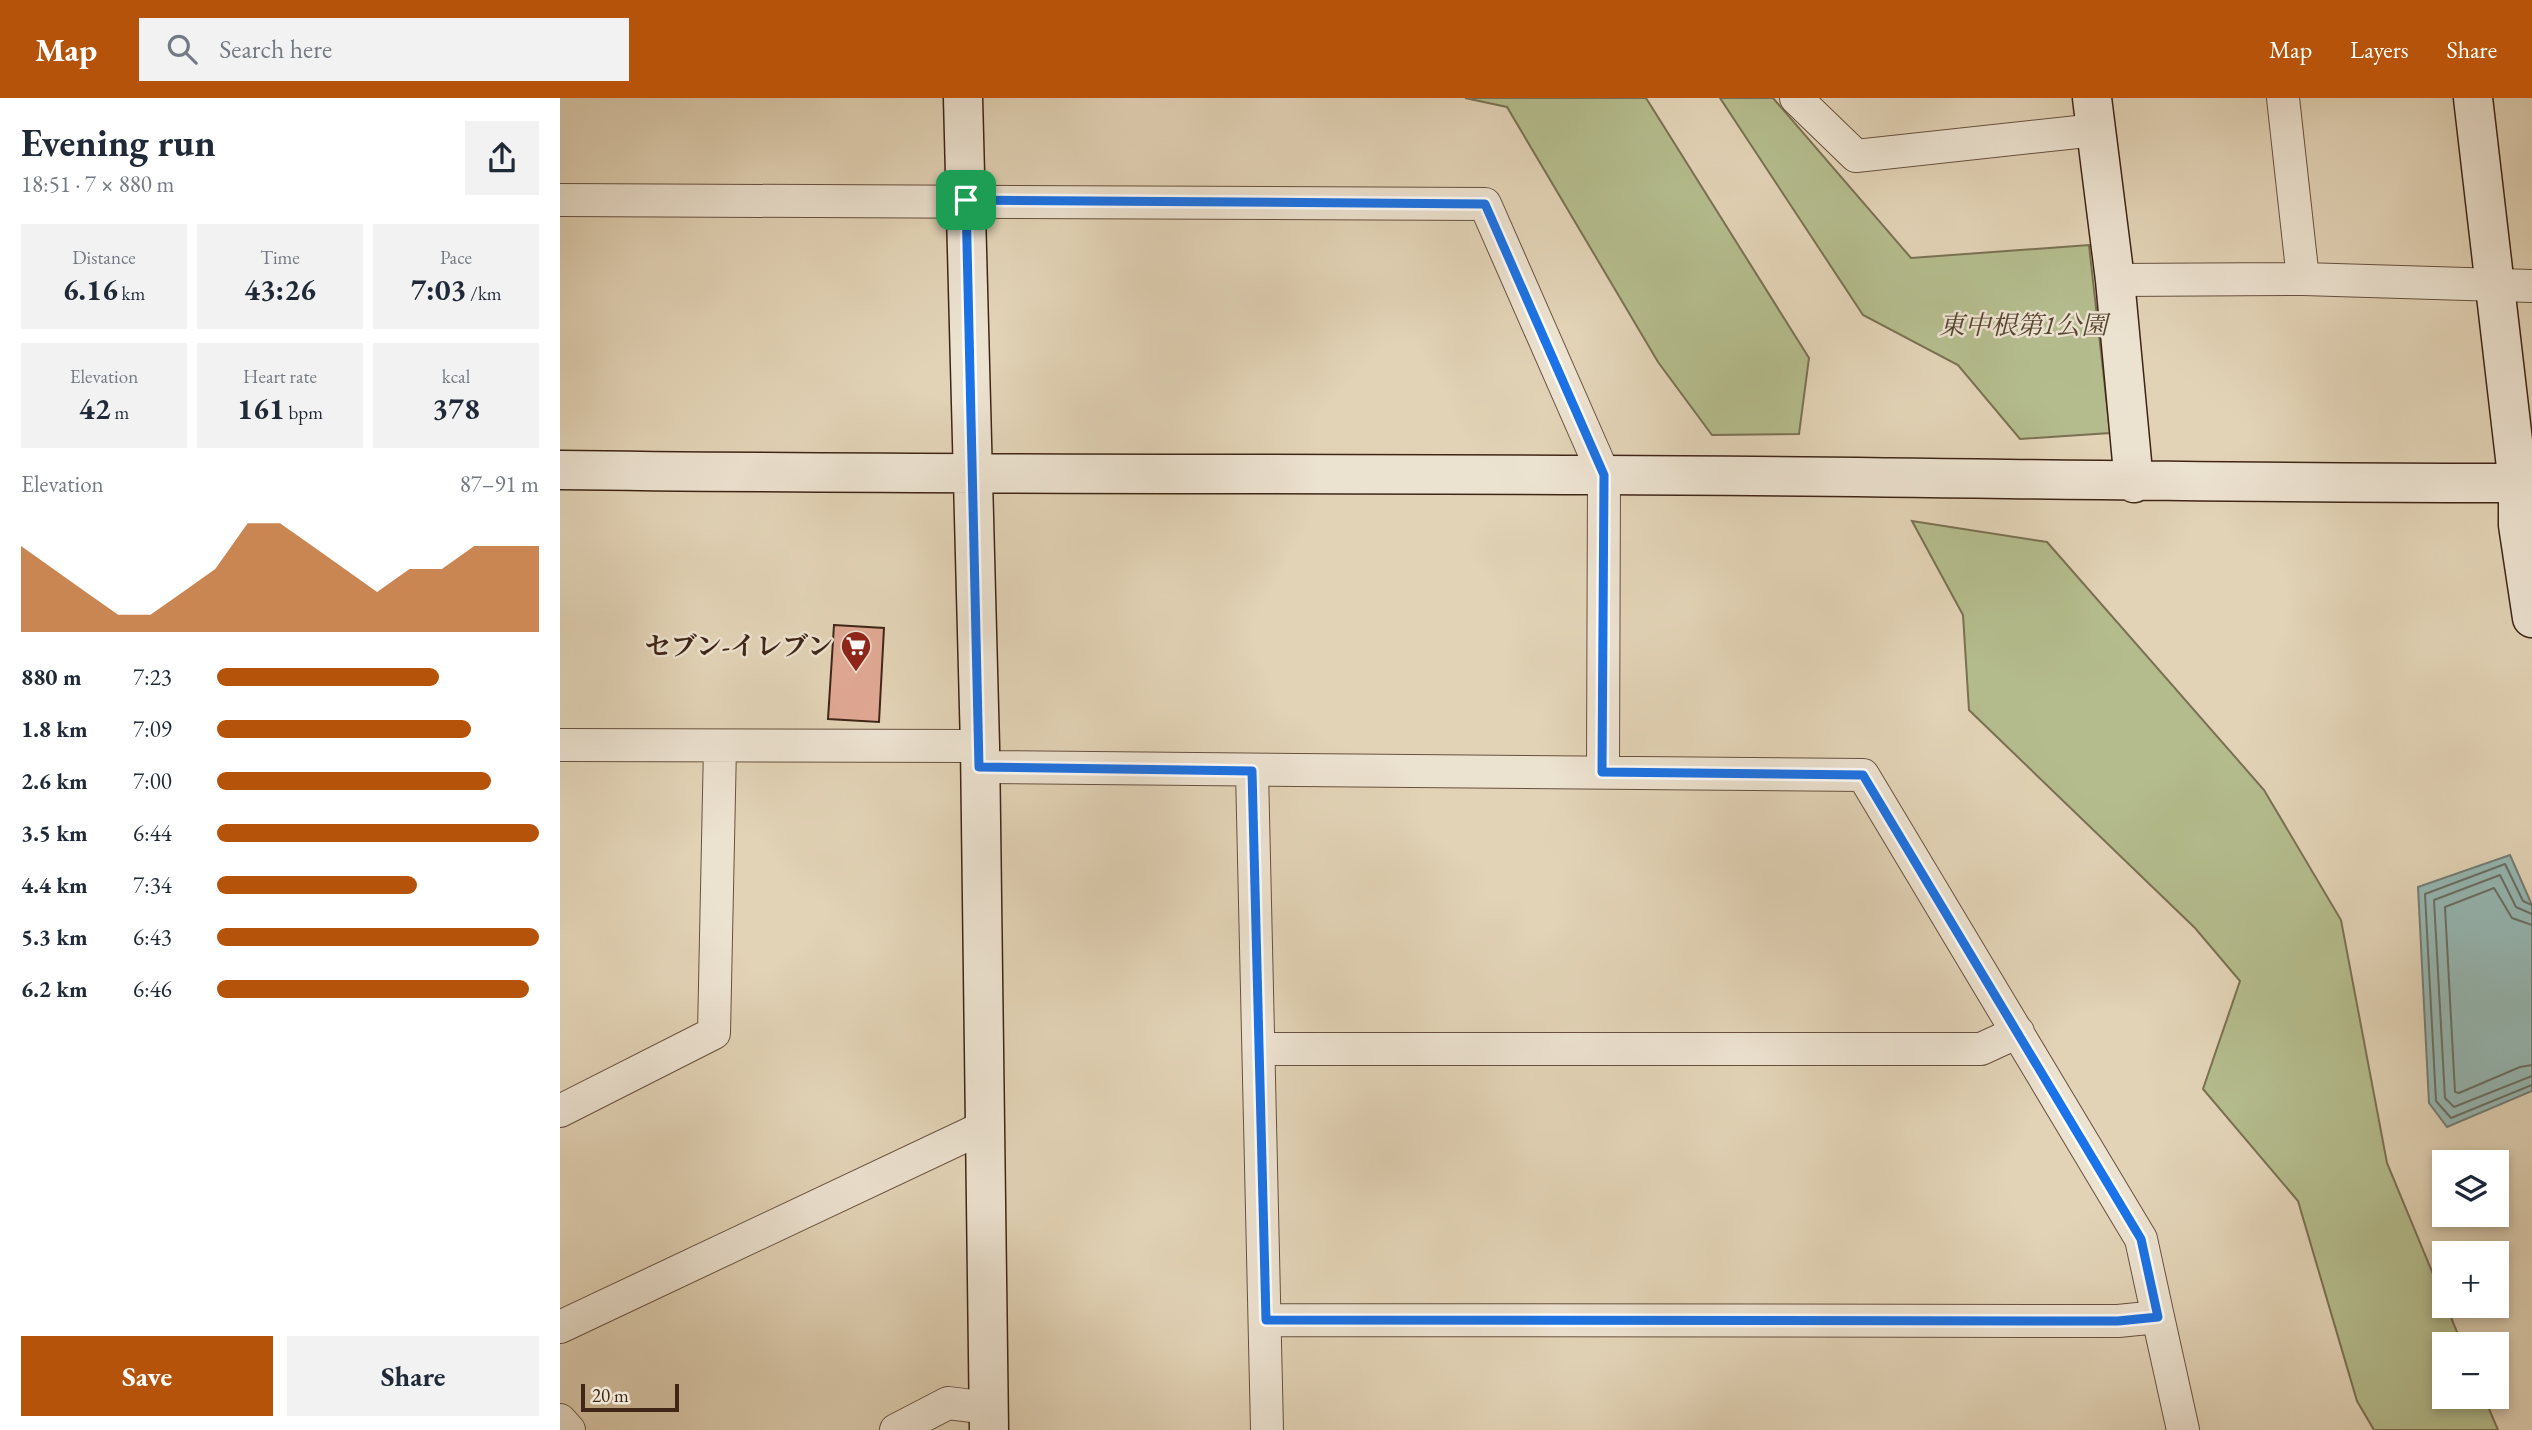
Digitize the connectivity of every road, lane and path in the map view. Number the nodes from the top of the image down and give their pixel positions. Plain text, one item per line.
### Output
1 (963, 98) edge
2 (1796, 98) edge
3 (2283, 98) edge
4 (2473, 98) edge
5 (2094, 114) edge
6 (560, 200) edge
7 (966, 200) junction
8 (2303, 279) junction
9 (2115, 280) junction
10 (2495, 286) junction
11 (2532, 286) edge
12 (560, 470) edge
13 (1604, 475) junction
14 (972, 476) junction
15 (2134, 483) junction
16 (2525, 484) edge
17 (2532, 618) edge
18 (560, 745) edge
19 (720, 746) junction
20 (979, 757) junction
21 (1252, 771) junction
22 (1602, 772) junction
23 (2018, 1032) junction
24 (1259, 1049) junction
25 (560, 1111) edge
26 (984, 1128) junction
27 (2158, 1317) junction
28 (1266, 1320) junction
29 (560, 1327) edge
30 (989, 1419) edge
31 (560, 1420) edge
32 (569, 1430) edge
33 (896, 1430) edge
34 (1267, 1430) edge
35 (2183, 1430) edge

1 - 7 street
2 - 5 street
3 - 8 street
4 - 10 street
5 - 9 street
6 - 7 street
7 - 13 street
7 - 14 street
8 - 9 street
8 - 10 street
9 - 15 street
10 - 11 street
10 - 16 street
12 - 14 street
13 - 14 street
13 - 15 street
13 - 22 street
14 - 20 street
15 - 16 street
16 - 17 street
18 - 19 street
19 - 20 street
19 - 25 street
20 - 21 street
20 - 26 street
21 - 22 street
21 - 24 street
22 - 23 street
23 - 24 street
23 - 27 street
24 - 28 street
26 - 29 street
26 - 30 street
27 - 28 street
27 - 35 street
28 - 34 street
30 - 33 street
31 - 32 street

